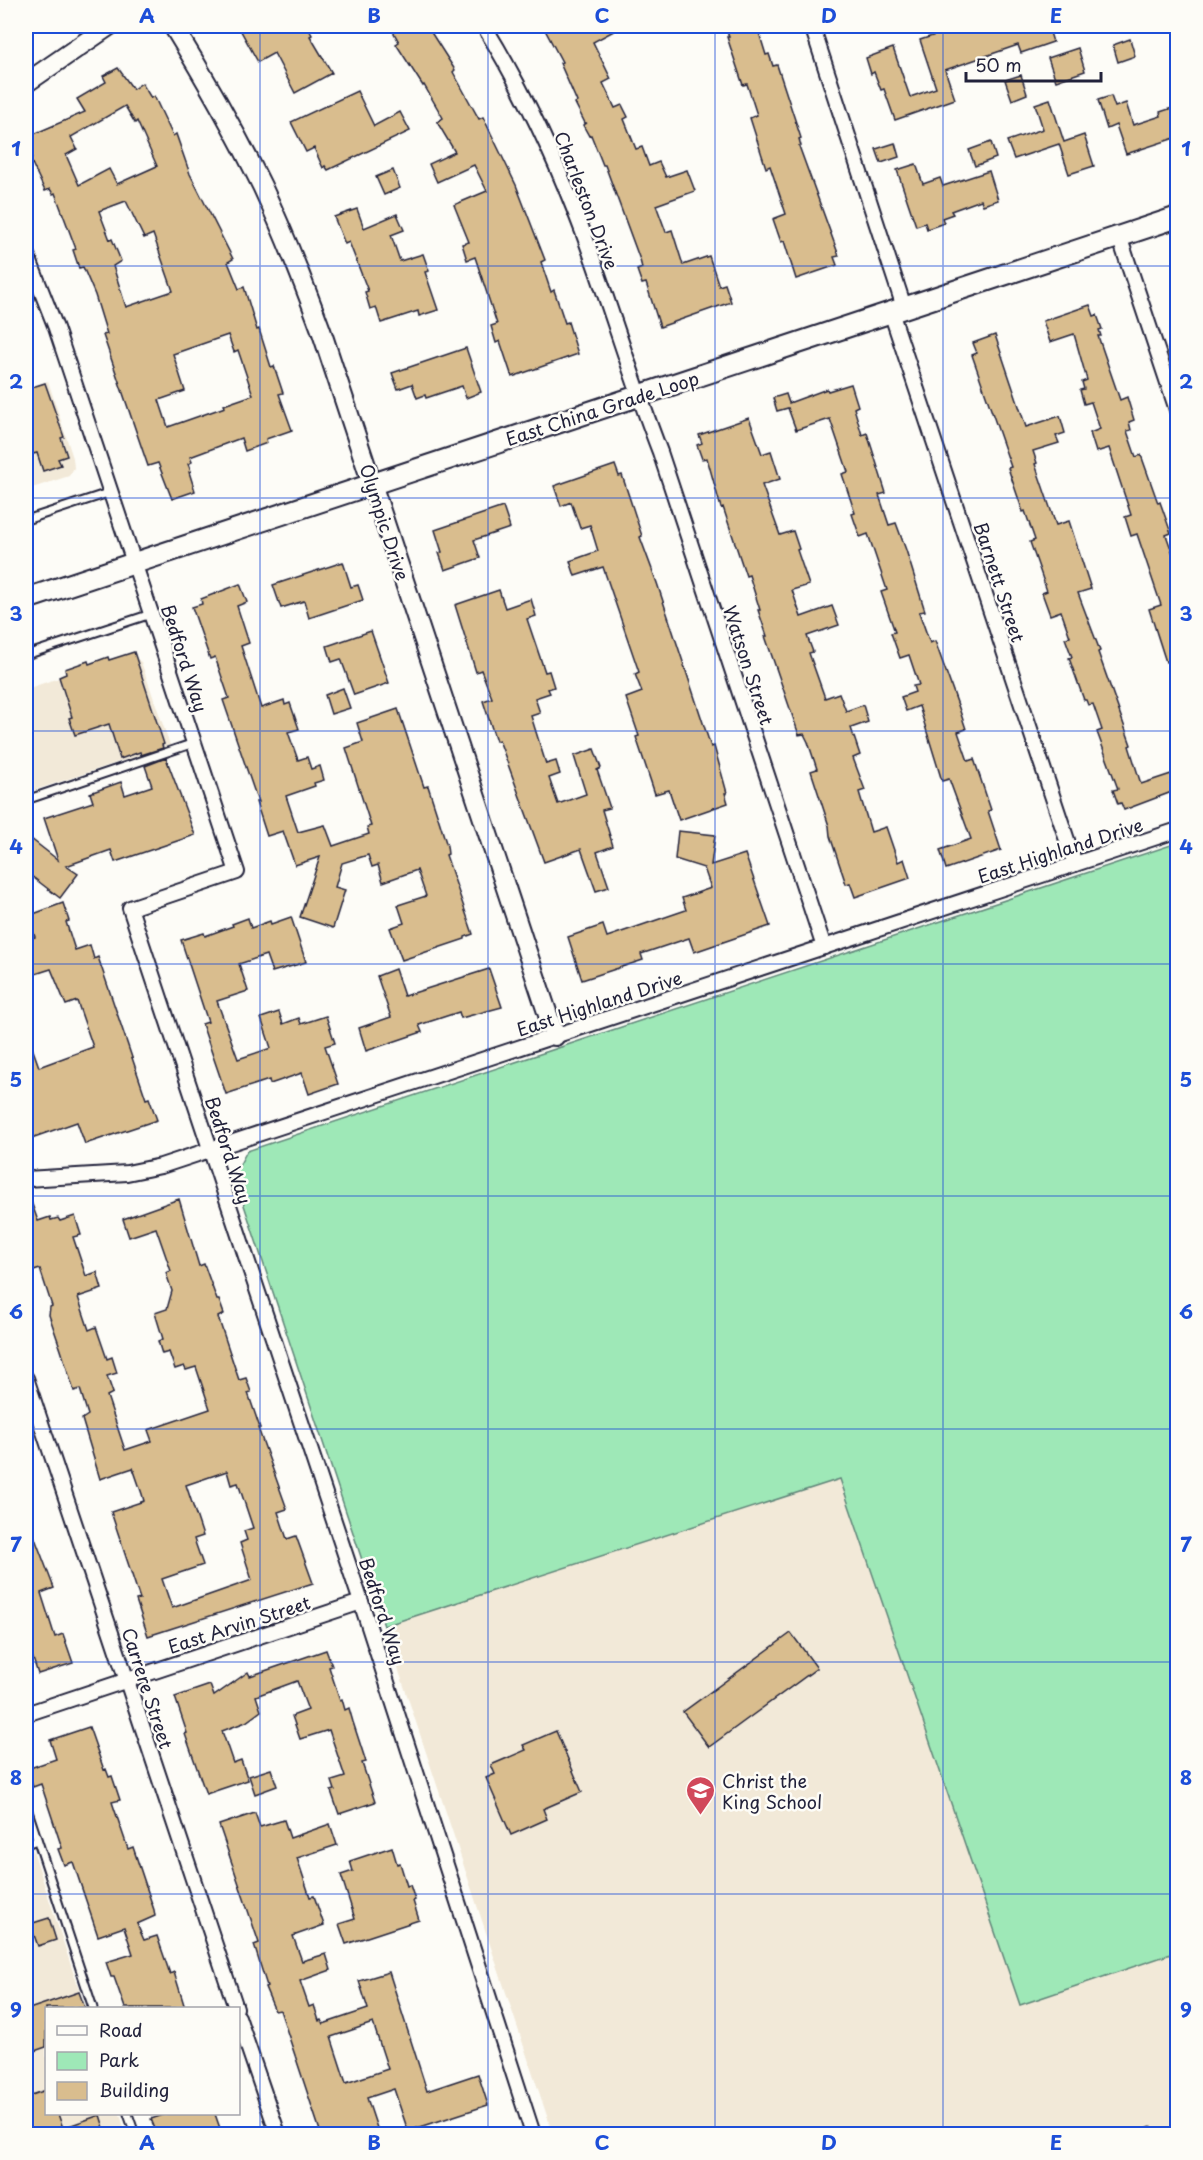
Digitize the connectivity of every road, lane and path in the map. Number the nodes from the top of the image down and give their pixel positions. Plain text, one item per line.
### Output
1 (109, 26) edge
2 (173, 26) edge
3 (484, 26) edge
4 (812, 26) edge
5 (26, 83) edge
6 (1178, 217) edge
7 (1119, 236) junction
8 (26, 252) edge
9 (898, 309) junction
10 (638, 396) junction
11 (1178, 413) edge
12 (372, 484) junction
13 (111, 492) junction
14 (26, 520) edge
15 (134, 562) junction
16 (26, 598) edge
17 (151, 614) junction
18 (26, 655) edge
19 (194, 743) junction
20 (26, 800) edge
21 (1178, 830) edge
22 (1074, 864) junction
23 (824, 947) junction
24 (555, 1036) junction
25 (211, 1150) junction
26 (26, 1179) edge
27 (26, 1378) edge
28 (361, 1602) junction
29 (126, 1681) junction
30 (26, 1714) edge
31 (26, 1805) edge
32 (37, 1840) junction
33 (26, 1844) edge
34 (93, 2007) edge
35 (236, 2007) edge
36 (240, 2023) edge
37 (128, 2115) edge
38 (135, 2134) edge
39 (278, 2134) edge
40 (533, 2134) edge

1 - 5 street
2 - 12 street, Olympic Drive
3 - 10 street, Charleston Drive
4 - 9 street, Barnett Street
6 - 7 main road, East China Grade Loop
7 - 9 main road, East China Grade Loop
7 - 11 street
8 - 13 street, Bedford Way
9 - 10 main road, East China Grade Loop
9 - 22 street, Barnett Street
10 - 12 main road, East China Grade Loop
10 - 23 street, Watson Street
12 - 15 main road, East China Grade Loop
12 - 24 street, Olympic Drive
13 - 14 lane
13 - 15 street, Bedford Way
15 - 16 main road, East China Grade Loop
15 - 17 street, Bedford Way
17 - 18 lane
17 - 19 street, Bedford Way
19 - 20 lane
19 - 25 street, Bedford Way
21 - 22 street, East Highland Drive
22 - 23 street, East Highland Drive
23 - 24 street, East Highland Drive
24 - 25 street, East Highland Drive
25 - 26 street, East Highland Drive
25 - 28 street, Bedford Way
27 - 29 street, Carrere Street
28 - 29 street, East Arvin Street
28 - 40 street, Bedford Way
29 - 30 street, East Arvin Street
29 - 35 street, Carrere Street
31 - 32 lane
32 - 33 lane
32 - 34 lane
36 - 39 street
37 - 38 lane

